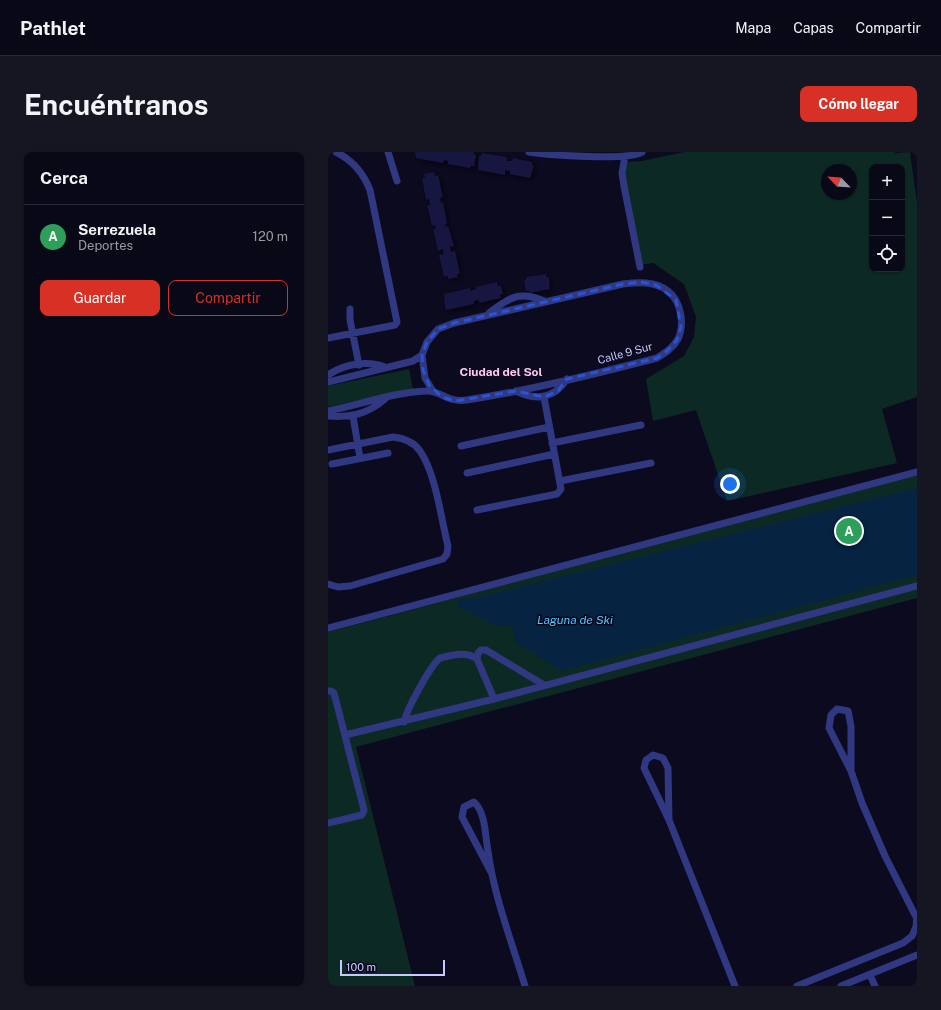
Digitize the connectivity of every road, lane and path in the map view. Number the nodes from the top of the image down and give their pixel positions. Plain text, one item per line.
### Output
1 (336, 152) edge
2 (388, 152) edge
3 (529, 152) edge
4 (642, 152) edge
5 (625, 156) junction
6 (397, 181) dead end
7 (640, 267) dead end
8 (544, 302) junction
9 (350, 309) dead end
10 (486, 315) junction
11 (353, 333) junction
12 (328, 338) edge
13 (422, 355) junction
14 (359, 365) junction
15 (385, 368) junction
16 (328, 375) edge
17 (568, 380) junction
18 (328, 382) edge
19 (433, 391) junction
20 (516, 391) junction
21 (544, 397) junction
22 (386, 398) junction
23 (328, 411) edge
24 (328, 416) edge
25 (353, 416) junction
26 (641, 425) dead end
27 (549, 427) junction
28 (552, 444) junction
29 (358, 445) junction
30 (461, 446) dead end
31 (328, 450) edge
32 (388, 453) dead end
33 (554, 454) junction
34 (360, 458) junction
35 (651, 463) dead end
36 (332, 464) dead end
37 (917, 472) edge
38 (467, 473) dead end
39 (560, 481) junction
40 (477, 510) dead end
41 (328, 584) edge
42 (917, 586) edge
43 (328, 628) edge
44 (477, 660) junction
45 (544, 684) junction
46 (329, 690) edge
47 (494, 699) junction
48 (404, 722) junction
49 (345, 736) junction
50 (851, 771) junction
51 (669, 820) junction
52 (328, 823) edge
53 (491, 872) junction
54 (916, 916) edge
55 (917, 927) edge
56 (917, 955) edge
57 (870, 975) junction
58 (525, 986) edge
59 (735, 986) edge
60 (797, 986) edge
61 (841, 986) edge
62 (875, 986) edge

1 - 11 street
2 - 6 street
3 - 5 street
4 - 5 street
5 - 7 street
8 - 10 street, Calle 9 Sur
8 - 10 street
8 - 17 street, Calle 9 Sur
9 - 11 street
10 - 13 street, Calle 9 Sur
11 - 12 street
11 - 14 street
13 - 15 street
13 - 19 street
14 - 15 street
14 - 16 street
15 - 18 street
17 - 20 street, Calle 9 Sur
17 - 21 street
19 - 20 street, Calle 9 Sur
19 - 22 street
20 - 21 street
21 - 27 street
22 - 23 street
22 - 25 street
24 - 25 street
25 - 29 street
26 - 28 street
27 - 28 street
27 - 30 street
28 - 33 street
29 - 31 street
29 - 34 street
29 - 41 street
32 - 34 street
33 - 38 street
33 - 39 street
34 - 36 street
35 - 39 street
37 - 43 street
39 - 40 street
42 - 45 street
44 - 45 street
44 - 47 street
44 - 48 street
45 - 47 street
46 - 49 street
47 - 48 street
48 - 49 street
49 - 52 street
50 - 50 street
50 - 54 street
51 - 51 street
51 - 59 street
53 - 53 street
53 - 58 street
54 - 55 street
55 - 60 street
56 - 57 street
57 - 61 street
57 - 62 street

